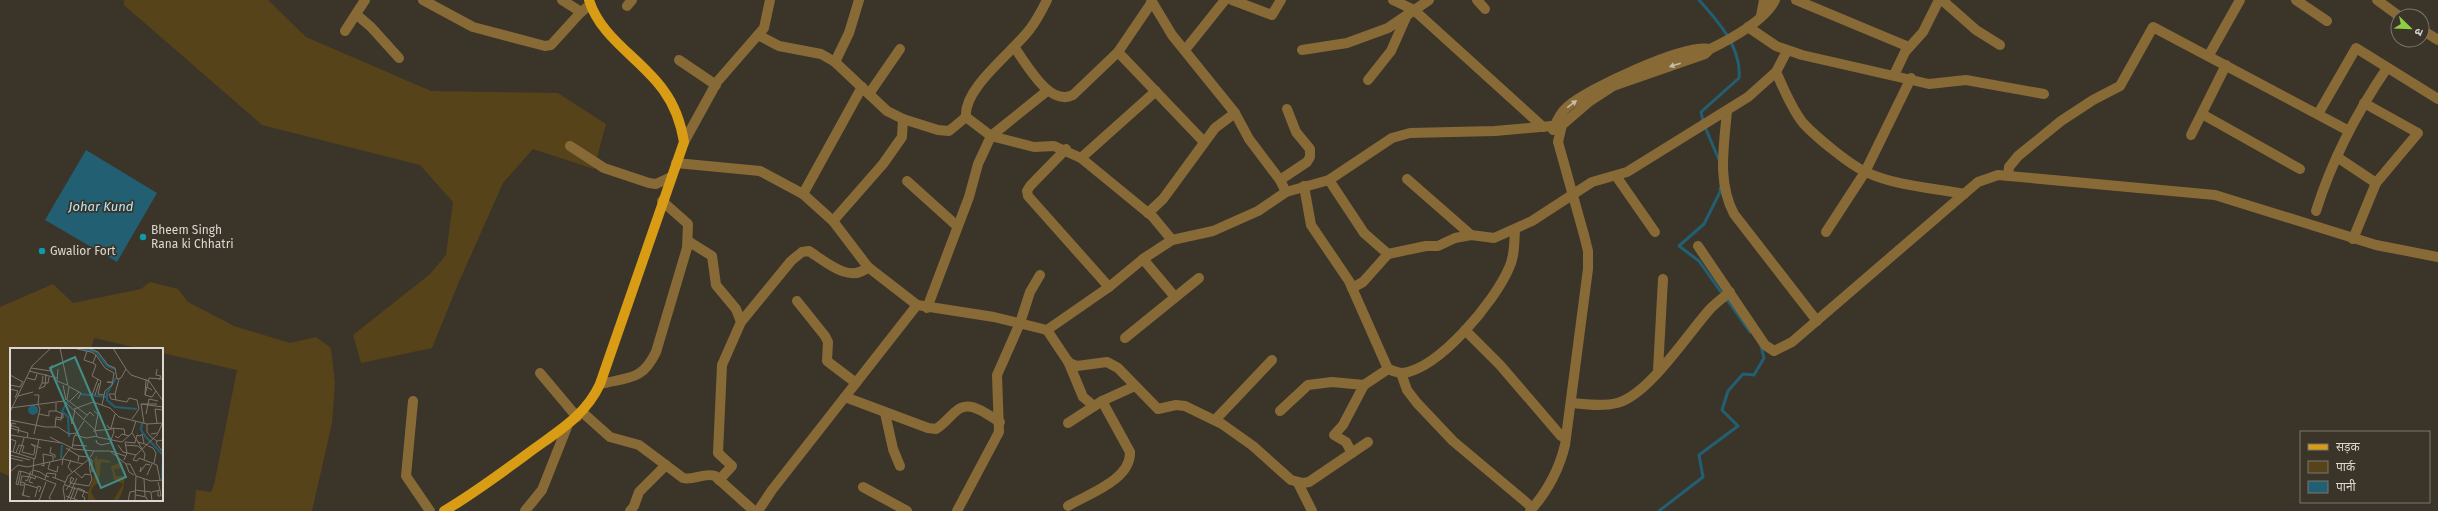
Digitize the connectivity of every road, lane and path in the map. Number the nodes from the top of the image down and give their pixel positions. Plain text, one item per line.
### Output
1 (365, 0) edge
2 (423, 0) edge
3 (562, 0) edge
4 (770, 0) edge
5 (859, 0) edge
6 (1047, 0) edge
7 (1224, 0) edge
8 (1232, 0) edge
9 (1281, 0) edge
10 (1393, 0) edge
11 (1429, 0) edge
12 (1477, 0) edge
13 (1764, 0) edge
14 (1775, 0) edge
15 (1796, 0) edge
16 (1939, 0) edge
17 (1942, 0) edge
18 (2240, 0) edge
19 (2296, 0) edge
20 (2377, 0) edge
21 (1151, 1) edge
22 (590, 2) edge
23 (1485, 9) dead end
24 (2390, 9) edge
25 (581, 12) junction
26 (1411, 13) junction
27 (357, 15) junction
28 (1761, 16) junction
29 (2327, 21) dead end
30 (1748, 27) junction
31 (345, 32) dead end
32 (758, 35) junction
33 (2000, 45) dead end
34 (1014, 47) junction
35 (1909, 47) junction
36 (900, 49) dead end
37 (1185, 50) junction
38 (1302, 50) dead end
39 (1786, 51) junction
40 (1118, 52) junction
41 (2209, 55) junction
42 (399, 58) dead end
43 (679, 60) dead end
44 (835, 62) junction
45 (2226, 65) junction
46 (2387, 68) junction
47 (1776, 72) junction
48 (1894, 75) junction
49 (1911, 78) junction
50 (1368, 80) dead end
51 (716, 85) junction
52 (866, 90) junction
53 (1047, 91) junction
54 (1156, 91) junction
55 (2044, 94) dead end
56 (2438, 98) edge
57 (2364, 103) junction
58 (1286, 109) dead end
59 (1235, 113) junction
60 (1723, 114) junction
61 (2202, 114) junction
62 (2318, 114) junction
63 (966, 117) junction
64 (903, 119) junction
65 (1558, 125) junction
66 (1543, 127) junction
67 (2349, 131) junction
68 (2191, 134) dead end
69 (991, 136) junction
70 (684, 142) junction
71 (1204, 142) junction
72 (570, 146) dead end
73 (1066, 149) junction
74 (2337, 157) junction
75 (1081, 158) junction
76 (676, 163) junction
77 (2300, 170) dead end
78 (1865, 172) junction
79 (1616, 176) junction
80 (2008, 176) junction
81 (671, 177) junction
82 (1408, 179) dead end
83 (1280, 180) junction
84 (1329, 180) junction
85 (907, 181) dead end
86 (2376, 183) junction
87 (1304, 186) junction
88 (1286, 192) junction
89 (803, 194) junction
90 (1964, 194) junction
91 (1569, 197) junction
92 (662, 201) junction
93 (2316, 211) dead end
94 (1148, 213) junction
95 (833, 221) junction
96 (957, 226) junction
97 (1515, 230) junction
98 (1655, 232) dead end
99 (1826, 232) dead end
100 (1471, 235) junction
101 (2353, 239) junction
102 (1172, 240) junction
103 (688, 241) junction
104 (1698, 246) dead end
105 (1388, 254) junction
106 (2438, 257) edge
107 (1143, 259) junction
108 (868, 267) junction
109 (1040, 275) dead end
110 (1199, 278) dead end
111 (1663, 279) dead end
112 (1109, 287) junction
113 (1352, 288) junction
114 (1730, 292) junction
115 (1175, 297) junction
116 (797, 300) dead end
117 (922, 306) junction
118 (1817, 321) junction
119 (741, 322) junction
120 (1020, 323) junction
121 (1046, 330) junction
122 (1465, 330) junction
123 (1125, 338) dead end
124 (1272, 360) dead end
125 (1068, 361) junction
126 (1388, 369) junction
127 (1658, 370) junction
128 (540, 373) dead end
129 (1401, 373) junction
130 (856, 383) junction
131 (600, 384) junction
132 (1364, 385) junction
133 (1135, 386) junction
134 (845, 397) junction
135 (413, 401) dead end
136 (1571, 403) junction
137 (1098, 404) junction
138 (1280, 410) dead end
139 (885, 413) junction
140 (579, 414) junction
141 (1215, 420) junction
142 (1000, 422) junction
143 (1068, 423) dead end
144 (567, 427) junction
145 (1561, 436) junction
146 (1368, 442) dead end
147 (1352, 453) junction
148 (666, 465) junction
149 (900, 466) dead end
150 (720, 480) junction
151 (1298, 483) junction
152 (862, 486) dead end
153 (1068, 506) dead end
154 (894, 508) edge
155 (1527, 509) edge
156 (430, 511) edge
157 (444, 511) edge
158 (525, 511) edge
159 (630, 511) edge
160 (754, 511) edge
161 (758, 511) edge
162 (907, 511) edge
163 (957, 511) edge
164 (1312, 511) edge

1 - 27 street
2 - 25 street
3 - 25 street
4 - 32 street
5 - 44 street
6 - 34 street
7 - 37 street
8 - 9 street
10 - 26 street
11 - 26 street
12 - 23 street
13 - 28 street
14 - 28 street
15 - 35 street
16 - 35 street
17 - 33 street
18 - 41 street
19 - 29 street
20 - 24 street
21 - 37 street
21 - 40 street
22 - 25 street
22 - 70 main road
26 - 38 street
26 - 50 street
26 - 66 street
27 - 31 street
27 - 42 street
28 - 30 street
30 - 39 street
30 - 65 street
32 - 44 street
32 - 51 street
34 - 53 street
34 - 63 street
35 - 48 street
36 - 52 street
37 - 59 street
39 - 47 street
39 - 48 street
40 - 53 street
40 - 54 street
41 - 45 street
41 - 80 street
43 - 51 street
44 - 52 street
45 - 61 street
45 - 62 street
46 - 56 street
46 - 57 street
46 - 62 street
47 - 60 street
47 - 78 street
48 - 49 street
49 - 55 street
49 - 78 street
51 - 70 street
52 - 64 street
52 - 89 street
53 - 69 street
54 - 71 street
54 - 75 street
57 - 67 street
57 - 86 street
58 - 83 street
59 - 71 street
59 - 83 street
60 - 79 street
60 - 118 street
61 - 68 street
61 - 77 street
62 - 67 street
63 - 64 street
63 - 69 street
64 - 95 street
65 - 66 street
65 - 91 street
66 - 84 street
67 - 74 street
69 - 73 street
69 - 96 street
70 - 76 main road
71 - 94 street
72 - 81 street
73 - 75 street
73 - 112 street
74 - 86 street
74 - 93 street
75 - 94 street
76 - 81 main road
76 - 89 street
78 - 90 street
78 - 99 street
79 - 91 street
79 - 98 street
80 - 90 street
80 - 101 street
81 - 92 main road
82 - 100 street
83 - 88 street
84 - 87 street
84 - 105 street
85 - 96 street
86 - 101 street
87 - 88 street
87 - 113 street
88 - 102 street
89 - 95 street
90 - 118 street
91 - 97 street
91 - 136 street
91 - 145 street
92 - 103 street
92 - 131 main road
94 - 102 street
95 - 108 street
96 - 117 street
97 - 100 street
97 - 122 street
100 - 105 street
101 - 106 street
102 - 107 street
103 - 119 street
103 - 131 street
104 - 114 street
105 - 113 street
107 - 112 street
107 - 115 street
108 - 117 street
108 - 119 street
109 - 120 street
110 - 115 street
111 - 127 street
112 - 121 street
113 - 126 street
114 - 118 street
114 - 127 street
115 - 123 street
116 - 130 street
117 - 120 street
117 - 130 street
119 - 150 street
120 - 121 street
120 - 142 street
121 - 125 street
122 - 129 street
122 - 145 street
124 - 141 street
125 - 133 street
125 - 137 street
126 - 129 street
126 - 132 street
127 - 136 street
128 - 140 street
129 - 155 street
130 - 134 street
131 - 140 main road
132 - 138 street
132 - 147 street
133 - 137 street
133 - 141 street
134 - 139 street
134 - 161 street
135 - 156 street
136 - 155 street
137 - 143 street
137 - 153 street
139 - 142 street
139 - 149 street
140 - 144 main road
140 - 148 street
141 - 151 street
142 - 163 street
144 - 157 main road
144 - 158 street
145 - 155 street
146 - 147 street
147 - 151 street
148 - 150 street
148 - 159 street
150 - 160 street
151 - 164 street
152 - 154 street
154 - 162 street

